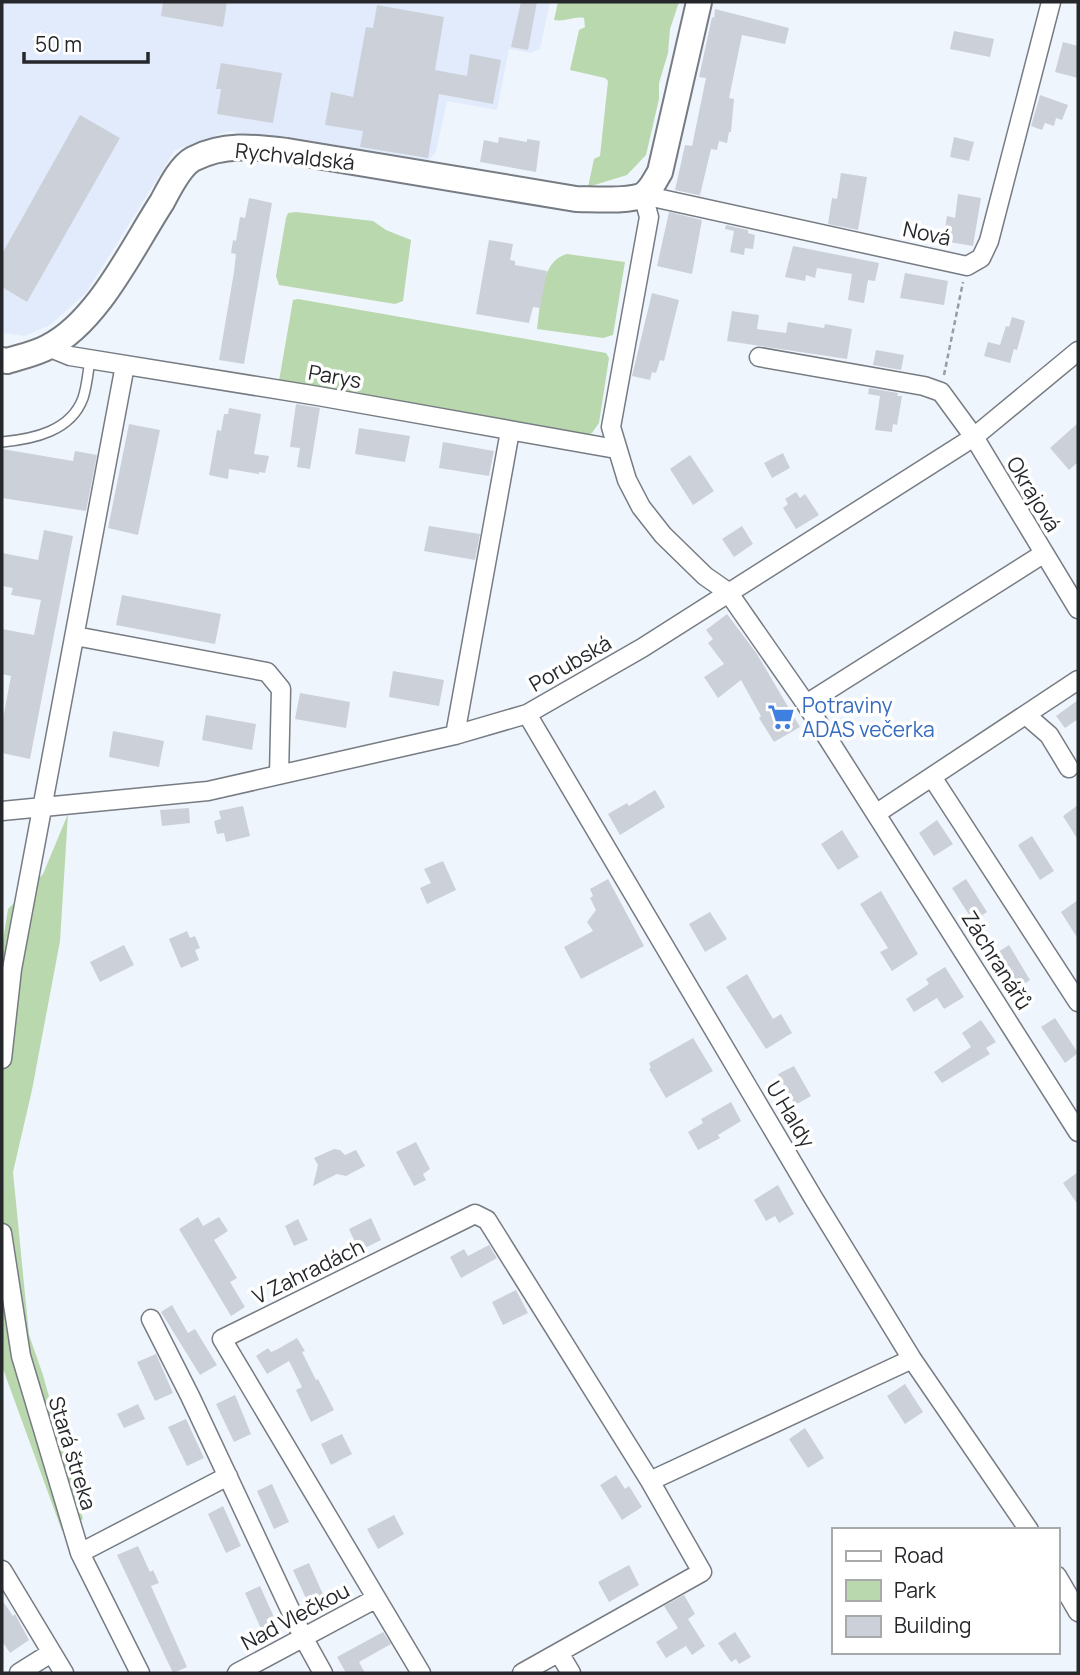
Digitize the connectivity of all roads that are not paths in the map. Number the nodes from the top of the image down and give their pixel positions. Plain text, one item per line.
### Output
1 (699, 2) edge
2 (1051, 2) edge
3 (643, 195) junction
4 (48, 347) junction
5 (1078, 351) edge
6 (759, 357) dead end
7 (2, 360) edge
8 (90, 360) junction
9 (125, 365) junction
10 (510, 431) junction
11 (974, 437) junction
12 (2, 442) edge
13 (616, 449) junction
14 (1043, 555) junction
15 (728, 592) junction
16 (1078, 609) edge
17 (75, 636) junction
18 (1078, 680) edge
19 (806, 705) junction
20 (527, 713) junction
21 (1027, 716) junction
22 (454, 735) junction
23 (1069, 768) dead end
24 (279, 775) junction
25 (932, 777) junction
26 (43, 807) junction
27 (2, 811) edge
28 (877, 813) junction
29 (1073, 981) edge
30 (1078, 1002) edge
31 (2, 1059) edge
32 (1078, 1132) edge
33 (2, 1233) edge
34 (150, 1319) dead end
35 (912, 1359) junction
36 (228, 1476) junction
37 (650, 1481) junction
38 (1028, 1528) edge
39 (80, 1553) junction
40 (2, 1570) edge
41 (1059, 1579) edge
42 (375, 1599) junction
43 (1078, 1612) edge
44 (303, 1637) junction
45 (51, 1653) junction
46 (559, 1653) junction
47 (19, 1673) edge
48 (64, 1673) edge
49 (140, 1673) edge
50 (237, 1673) edge
51 (323, 1673) edge
52 (421, 1673) edge
53 (522, 1673) edge
54 (571, 1673) edge

1 - 3 street
2 - 3 street, Nová
3 - 4 street, Rychvaldská
3 - 13 street
4 - 7 street, Rychvaldská
4 - 8 street, Parys
5 - 11 street, Porubská
6 - 11 street
8 - 9 street, Parys
8 - 12 lane
9 - 10 street, Parys
9 - 17 street
10 - 13 street, Parys
10 - 22 street
11 - 14 street, Okrajová
11 - 15 street, Porubská
13 - 15 street
14 - 16 street, Okrajová
14 - 19 street
15 - 19 street, Záchranářů
15 - 20 street, Porubská
17 - 24 street
17 - 26 street
18 - 21 street
19 - 28 street, Záchranářů
20 - 22 street, Porubská
20 - 35 street, U Haldy
21 - 23 street
21 - 25 street
22 - 24 street, Porubská
24 - 26 street, Porubská
25 - 28 street
25 - 29 street
26 - 27 street, Porubská
26 - 31 street
28 - 32 street, Záchranářů
29 - 30 street
33 - 39 street, Stará štreka
34 - 36 street
35 - 37 street
35 - 38 street, U Haldy
36 - 39 street
36 - 44 street
37 - 42 street, V Zahradách
37 - 46 street, V Zahradách
39 - 49 street, Stará štreka
40 - 45 street
41 - 43 street
42 - 44 street, Nad Vlečkou
42 - 52 street, V Zahradách
44 - 50 street, Nad Vlečkou
44 - 51 street
45 - 47 street
45 - 48 street
46 - 53 street, V Zahradách
46 - 54 street

